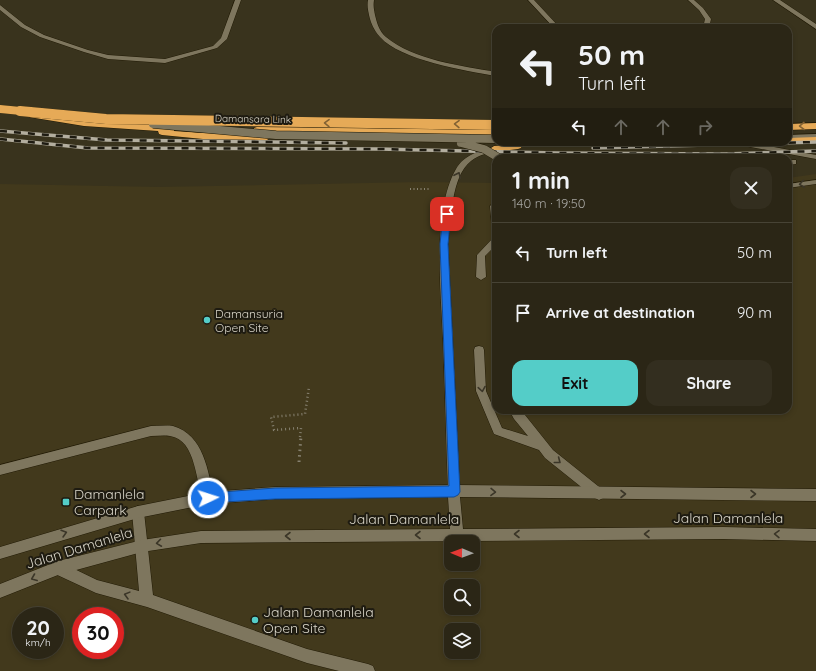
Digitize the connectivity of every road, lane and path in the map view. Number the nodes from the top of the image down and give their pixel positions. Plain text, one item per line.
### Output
1 (238, 0) edge
2 (370, 0) edge
3 (531, 0) edge
4 (691, 0) edge
5 (776, 0) edge
6 (0, 7) edge
7 (553, 24) edge
8 (707, 24) edge
9 (816, 27) edge
10 (492, 73) edge
11 (0, 109) edge
12 (106, 123) junction
13 (492, 125) edge
14 (816, 126) edge
15 (792, 127) edge
16 (492, 133) edge
17 (816, 135) edge
18 (792, 136) edge
19 (414, 137) junction
20 (816, 140) edge
21 (792, 141) edge
22 (492, 143) edge
23 (492, 143) edge
24 (492, 145) edge
25 (756, 146) edge
26 (492, 154) edge
27 (816, 157) edge
28 (816, 182) edge
29 (792, 185) edge
30 (410, 189) dead end
31 (430, 189) dead end
32 (492, 244) edge
33 (481, 277) dead end
34 (479, 350) dead end
35 (309, 387) dead end
36 (517, 414) edge
37 (542, 446) junction
38 (299, 462) dead end
39 (0, 470) edge
40 (454, 492) junction
41 (599, 494) junction
42 (816, 495) edge
43 (208, 498) junction
44 (138, 512) junction
45 (444, 535) edge
46 (458, 535) edge
47 (480, 535) edge
48 (816, 535) edge
49 (142, 546) junction
50 (0, 553) edge
51 (58, 568) junction
52 (0, 591) edge
53 (147, 600) junction
54 (368, 671) edge

1 - 6 street
2 - 10 street
3 - 7 street
4 - 8 street
5 - 9 street
11 - 12 highway, Damansara Link, bridge
13 -> 12 highway, Damansara Link, bridge
12 - 16 highway, Damansara Link
12 - 19 street, bridge
12 - 22 highway
14 -> 15 highway
17 - 18 highway
19 - 23 street, bridge
19 - 26 street, bridge
20 - 21 highway
40 -> 24 street
25 - 27 street
28 -> 29 street
30 - 31 path
32 - 33 street
34 -> 37 street
35 - 38 path
36 - 37 street
37 -> 41 street
39 - 43 street
40 -> 41 street, Jalan Damanlela
40 - 43 street, Jalan Damanlela
40 - 46 street
41 -> 42 street, Jalan Damanlela
43 - 44 street, Jalan Damanlela
44 - 49 street
50 -> 44 street, Jalan Damanlela
45 -> 49 street, Jalan Damanlela
48 -> 47 street, Jalan Damanlela
49 - 51 street, Jalan Damanlela
49 - 53 street
51 -> 52 street, Jalan Damanlela
53 -> 51 street
53 - 54 street

